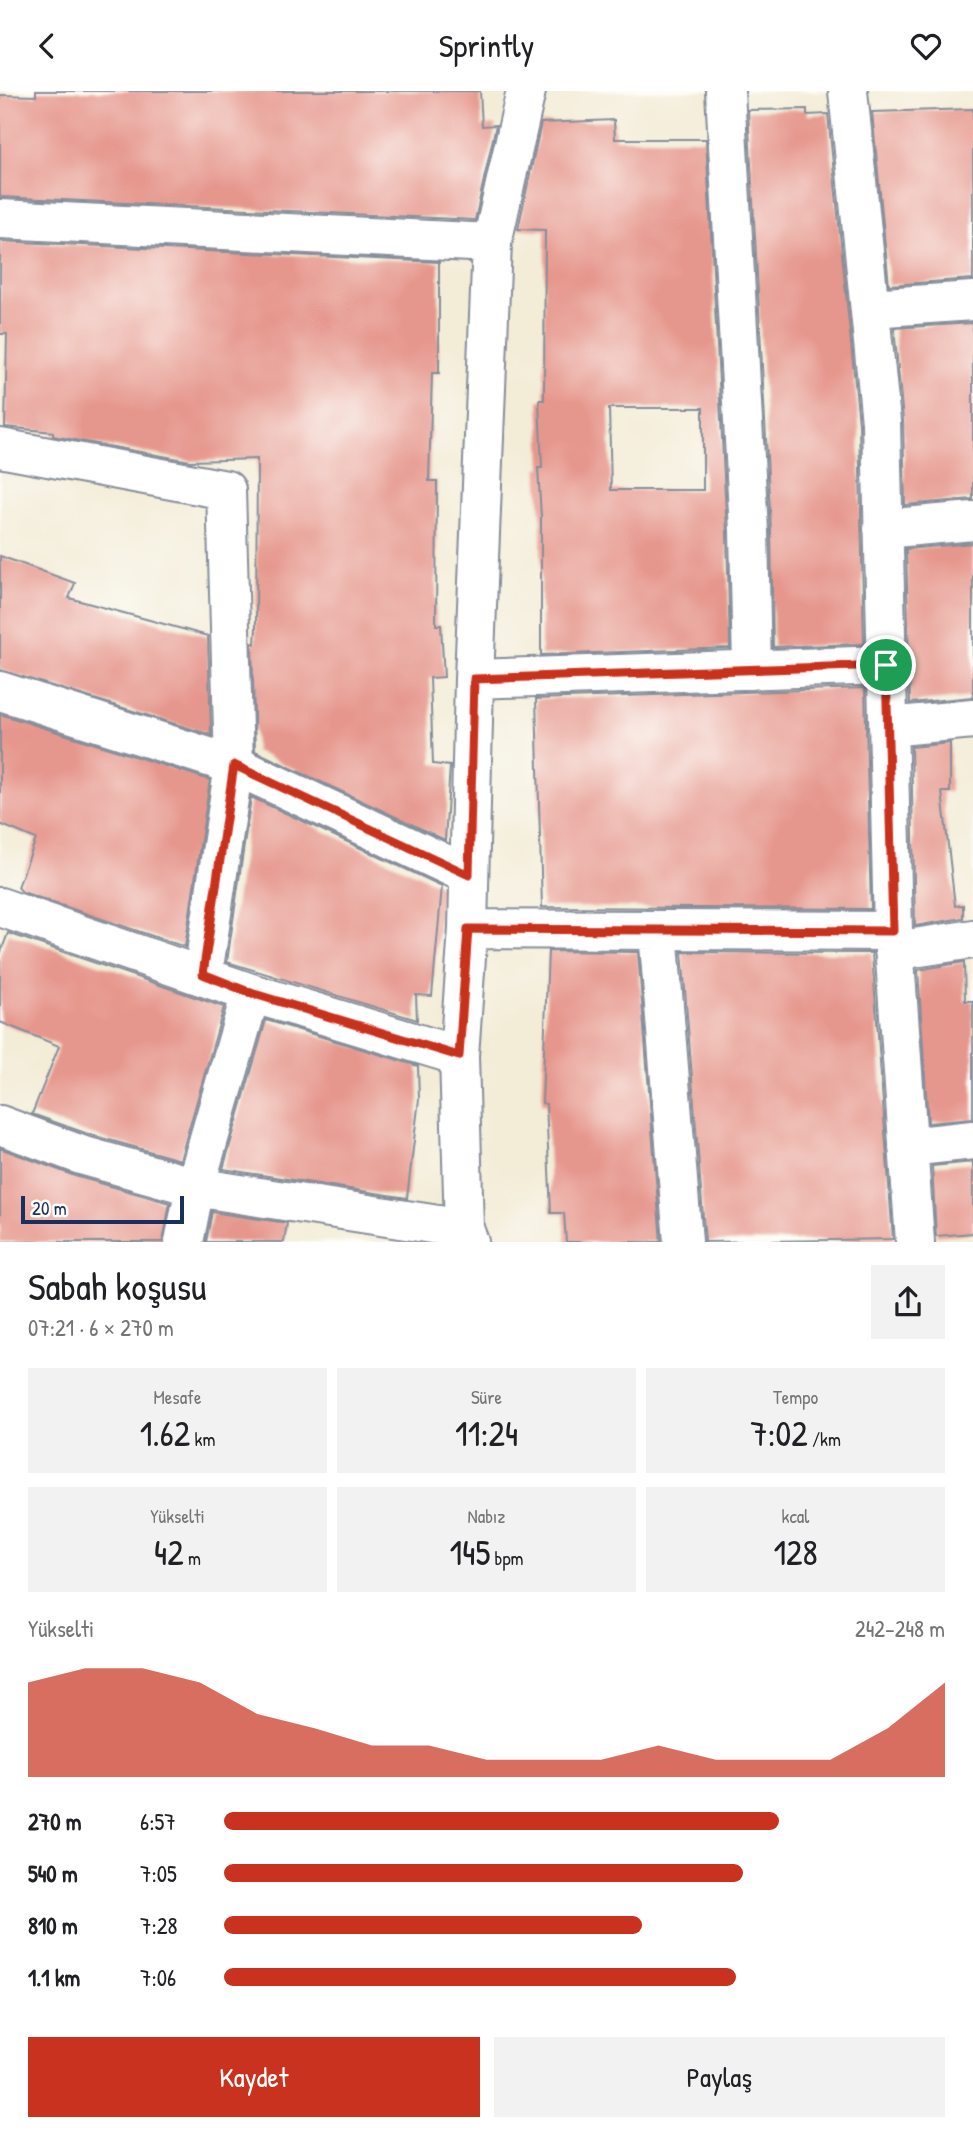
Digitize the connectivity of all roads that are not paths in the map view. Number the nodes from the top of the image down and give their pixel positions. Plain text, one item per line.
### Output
1 (526, 91) edge
2 (725, 91) edge
3 (848, 91) edge
4 (0, 219) edge
5 (492, 243) junction
6 (973, 301) edge
7 (870, 308) junction
8 (0, 448) edge
9 (973, 521) edge
10 (883, 529) junction
11 (886, 665) junction
12 (752, 670) junction
13 (474, 679) junction
14 (0, 691) edge
15 (973, 719) edge
16 (888, 727) junction
17 (234, 765) junction
18 (469, 875) junction
19 (0, 907) edge
20 (468, 929) junction
21 (658, 931) junction
22 (973, 939) edge
23 (893, 941) junction
24 (203, 974) junction
25 (251, 993) junction
26 (459, 1056) junction
27 (0, 1125) edge
28 (973, 1140) edge
29 (908, 1147) junction
30 (195, 1187) junction
31 (466, 1236) edge
32 (184, 1242) edge
33 (683, 1242) edge
34 (915, 1242) edge

1 - 5 street
2 - 12 street
3 - 7 street
4 - 5 street
5 - 13 street
6 - 7 street
7 - 10 street
8 - 17 street
9 - 10 street
10 - 11 street
11 - 12 street
11 - 16 street
12 - 13 street
13 - 18 street
14 - 17 street
15 - 16 street
16 - 23 street
17 - 18 street
17 - 24 street
18 - 20 street
19 - 24 street
20 - 21 street
20 - 26 street
21 - 23 street
21 - 33 street
22 - 23 street
23 - 29 street
24 - 25 street
25 - 26 street
25 - 30 street
26 - 31 street
27 - 30 street
28 - 29 street
29 - 34 street
30 - 31 street
30 - 32 street

